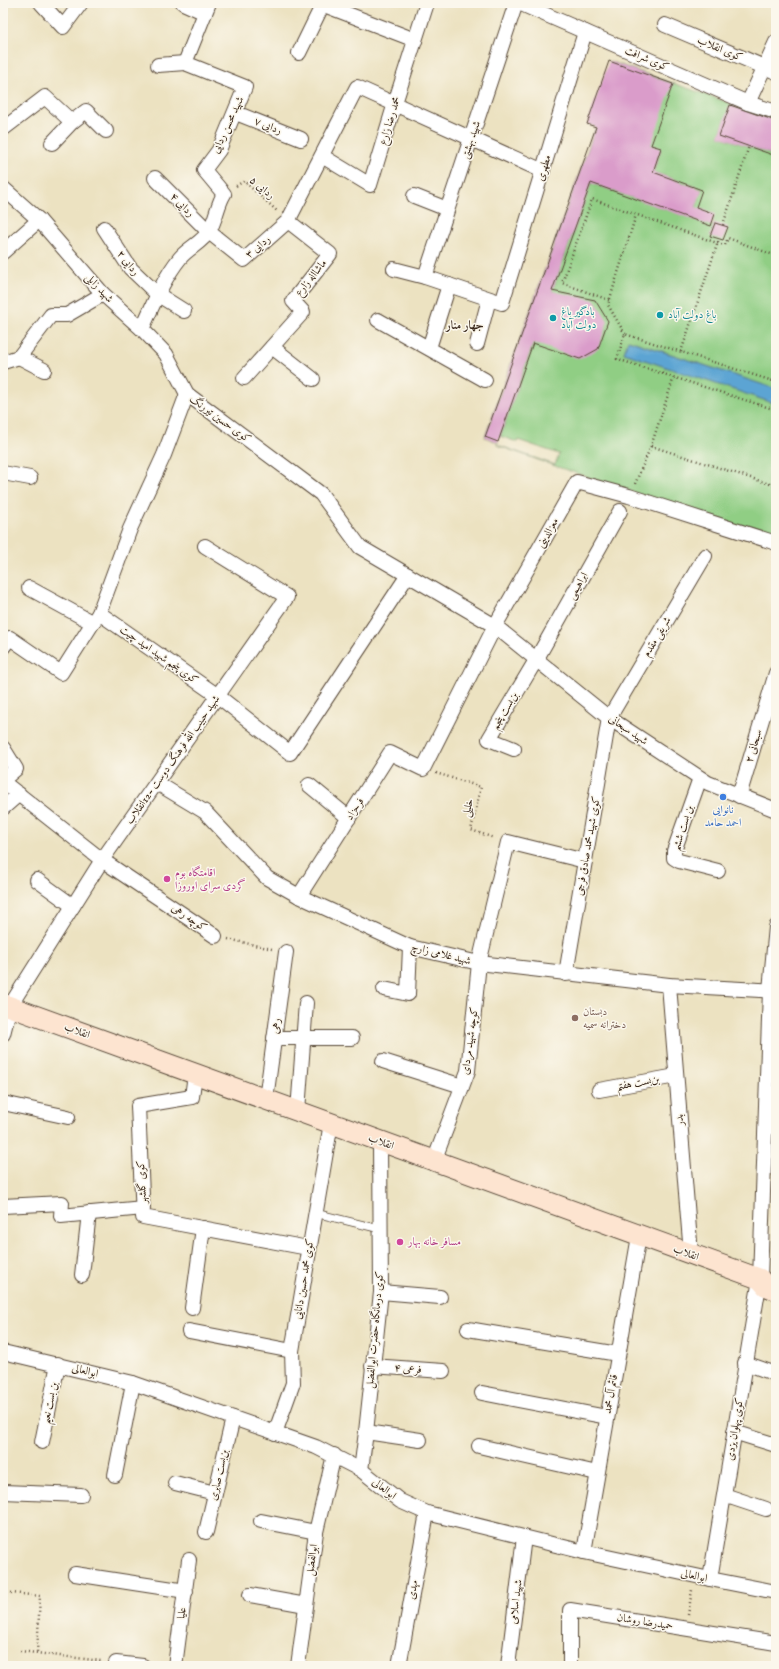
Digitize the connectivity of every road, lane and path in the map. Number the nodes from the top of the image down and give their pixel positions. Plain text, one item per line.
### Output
1 (41, 3) edge
2 (81, 3) edge
3 (183, 3) edge
4 (428, 3) edge
5 (517, 3) edge
6 (321, 4) edge
7 (207, 8) edge
8 (347, 8) edge
9 (665, 25) dead end
10 (585, 32) junction
11 (415, 40) junction
12 (776, 42) edge
13 (299, 54) dead end
14 (185, 63) junction
15 (158, 65) dead end
16 (770, 70) edge
17 (395, 103) junction
18 (748, 103) junction
19 (776, 112) edge
20 (236, 113) junction
21 (72, 122) junction
22 (3, 129) edge
23 (106, 131) dead end
24 (301, 139) dead end
25 (471, 139) junction
26 (52, 143) dead end
27 (749, 146) dead end
28 (322, 156) junction
29 (543, 171) junction
30 (155, 178) dead end
31 (3, 188) edge
32 (224, 194) junction
33 (414, 196) dead end
34 (447, 209) junction
35 (636, 214) junction
36 (39, 220) junction
37 (288, 221) junction
38 (723, 225) dead end
39 (104, 228) dead end
40 (209, 232) junction
41 (719, 239) dead end
42 (717, 243) junction
43 (3, 252) edge
44 (776, 258) edge
45 (394, 269) dead end
46 (425, 277) junction
47 (449, 285) junction
48 (104, 294) junction
49 (157, 294) junction
50 (489, 298) junction
51 (609, 300) junction
52 (184, 311) dead end
53 (378, 320) dead end
54 (142, 329) junction
55 (625, 334) junction
56 (477, 344) dead end
57 (272, 347) junction
58 (429, 348) junction
59 (681, 352) junction
60 (19, 357) junction
61 (3, 362) edge
62 (44, 370) dead end
63 (674, 377) junction
64 (244, 378) dead end
65 (313, 378) dead end
66 (485, 380) dead end
67 (776, 382) edge
68 (187, 394) junction
69 (776, 410) edge
70 (651, 446) junction
71 (3, 473) edge
72 (30, 478) dead end
73 (776, 486) edge
74 (629, 496) junction
75 (620, 511) dead end
76 (776, 543) edge
77 (205, 546) dead end
78 (705, 556) dead end
79 (408, 575) junction
80 (29, 588) dead end
81 (96, 618) junction
82 (495, 626) junction
83 (3, 647) edge
84 (536, 660) junction
85 (776, 673) edge
86 (218, 696) junction
87 (609, 718) junction
88 (3, 748) edge
89 (514, 749) dead end
90 (423, 768) junction
91 (700, 778) junction
92 (3, 781) edge
93 (157, 783) junction
94 (309, 785) dead end
95 (19, 794) junction
96 (740, 796) junction
97 (3, 808) edge
98 (776, 810) edge
99 (349, 818) junction
100 (508, 842) junction
101 (102, 860) junction
102 (585, 861) junction
103 (718, 871) dead end
104 (37, 880) dead end
105 (300, 896) junction
106 (73, 906) junction
107 (776, 927) edge
108 (215, 936) joint
109 (410, 947) junction
110 (286, 952) joint
111 (479, 963) junction
112 (566, 974) junction
113 (669, 985) junction
114 (384, 989) dead end
115 (773, 990) edge
116 (306, 1003) dead end
117 (7, 1005) edge
118 (3, 1034) edge
119 (274, 1038) junction
120 (303, 1038) junction
121 (352, 1038) dead end
122 (383, 1061) dead end
123 (195, 1074) junction
124 (676, 1076) junction
125 (462, 1086) junction
126 (599, 1090) dead end
127 (266, 1100) junction
128 (3, 1103) edge
129 (298, 1111) junction
130 (68, 1117) dead end
131 (331, 1123) junction
132 (380, 1141) junction
133 (434, 1161) junction
134 (3, 1206) edge
135 (143, 1208) junction
136 (89, 1213) junction
137 (315, 1213) junction
138 (203, 1228) junction
139 (380, 1229) junction
140 (639, 1236) junction
141 (308, 1248) junction
142 (691, 1254) junction
143 (82, 1275) dead end
144 (768, 1278) edge
145 (776, 1290) edge
146 (381, 1292) junction
147 (440, 1297) dead end
148 (192, 1308) dead end
149 (468, 1329) dead end
150 (188, 1331) dead end
151 (292, 1351) junction
152 (3, 1352) edge
153 (618, 1354) junction
154 (746, 1363) junction
155 (58, 1364) junction
156 (372, 1366) junction
157 (443, 1371) dead end
158 (776, 1374) edge
159 (133, 1383) junction
160 (482, 1393) dead end
161 (607, 1417) junction
162 (233, 1418) junction
163 (366, 1432) junction
164 (734, 1432) junction
165 (275, 1433) junction
166 (420, 1440) dead end
167 (42, 1442) dead end
168 (776, 1445) edge
169 (479, 1446) dead end
170 (334, 1455) junction
171 (361, 1470) junction
172 (597, 1473) junction
173 (114, 1475) dead end
174 (176, 1483) dead end
175 (3, 1492) edge
176 (215, 1493) junction
177 (81, 1495) dead end
178 (724, 1495) junction
179 (766, 1509) dead end
180 (427, 1513) junction
181 (261, 1521) dead end
182 (206, 1532) dead end
183 (316, 1532) junction
184 (524, 1538) junction
185 (584, 1552) junction
186 (190, 1560) dead end
187 (75, 1574) dead end
188 (695, 1576) junction
189 (710, 1579) junction
190 (186, 1591) junction
191 (3, 1592) edge
192 (776, 1592) edge
193 (250, 1595) dead end
194 (306, 1605) junction
195 (686, 1628) junction
196 (776, 1643) edge
197 (20, 1651) dead end
198 (37, 1653) junction
199 (116, 1663) joint
200 (142, 1666) edge
201 (175, 1666) edge
202 (298, 1666) edge
203 (399, 1666) edge
204 (508, 1666) edge
205 (570, 1666) edge

1 - 2 street
3 - 7 street
4 - 11 street, محمد رضا زارع
5 - 10 street, کوی شرافت
5 - 25 street, شهید بهشتی
6 - 8 street
6 - 13 street
7 - 14 street
8 - 11 street
9 - 16 street, کوی انقلاب
10 - 18 street, کوی شرافت
10 - 29 street, مطهری
11 - 17 street, محمد رضا زارع
12 - 16 street
14 - 15 street
14 - 20 street, شهید محسن ردایی
16 - 18 street
17 - 25 street
17 - 28 street
17 - 28 street, محمد رضا زارع
18 - 19 street, کوی شرافت
20 - 24 street, ردایی ۷
20 - 32 street, شهید محسن ردایی
21 - 22 street
21 - 23 street
21 - 26 street
25 - 29 street
25 - 34 street, شهید بهشتی
27 - 38 path
28 - 37 street
29 - 50 street, مطهری
30 - 40 street, ردایی ۴
31 - 36 street, شهید زابلی
32 - 37 path, ردایی ۵
32 - 40 street
33 - 34 street
34 - 46 street, شهید بهشتی
35 - 42 path
35 - 51 path
35 - 51 path
36 - 43 street
36 - 48 street, شهید زابلی
37 - 40 street, ردایی ۳
37 - 57 street, ماشااله زارع
39 - 49 street, ردایی ۲
40 - 49 street
41 - 42 path
42 - 44 path
42 - 59 path
45 - 46 street
46 - 47 street
47 - 50 street
47 - 58 street
48 - 54 street, شهید زابلی
48 - 60 street
49 - 52 street, ردایی ۲
49 - 54 street
50 - 56 street
51 - 55 path
53 - 58 street
54 - 68 street, شهید زابلی
55 - 59 path
55 - 63 path
57 - 64 street, ماشااله زارع
57 - 65 street
58 - 66 street
59 - 67 path
60 - 61 street
60 - 62 street
63 - 69 path
63 - 70 path
68 - 79 street, کوی حسین تیررنگ
68 - 81 street, کوی حسین تیررنگ
70 - 73 path
70 - 74 path
71 - 72 street
74 - 76 street, معزالدینی
74 - 82 street, معزالدینی
75 - 84 street, ابراهیمی
77 - 86 street, شهید حبیب الله فرهنگ دوست -12انقلاب
78 - 87 street, شریفی مقدم
79 - 82 street, کوی حسین تیررنگ
79 - 86 street, کوی پنجم شهید امید چیت
80 - 81 street, کوی پنجم شهید امید چیت
81 - 83 street, کوی حسین تیررنگ
81 - 86 street, کوی پنجم شهید امید چیت
82 - 84 street, شهید سبحانی
82 - 90 street, معزالدینی
84 - 87 street, شهید سبحانی
84 - 89 street, بن‌بست پنجم
85 - 96 street, سبحانی ۲
86 - 93 street, شهید حبیب الله فرهنگ دوست -12انقلاب
87 - 91 street, شهید سبحانی
87 - 102 street, کوی شهید محمد صادق فرجی
88 - 92 street
90 - 99 street, فرحزاد
90 - 100 path, خلیلی
91 - 96 street, شهید سبحانی
91 - 103 street, بن بست ششم
92 - 95 street, کوچه رهی
93 - 101 street, شهید حبیب الله فرهنگ دوست -12انقلاب
93 - 105 street, شهید غلامی زارچ
94 - 99 street
95 - 97 street
95 - 101 street, کوچه رهی
96 - 98 street, شهید سبحانی
99 - 105 street, فرحزاد
100 - 102 street
100 - 111 street, کوچه شهید مردای
101 - 106 street, شهید حبیب الله فرهنگ دوست -12انقلاب
101 - 108 street, کوچه رهی
102 - 112 street, کوی شهید محمد صادق فرجی
104 - 106 street
105 - 109 street, شهید غلامی زارچ
106 - 117 street, شهید حبیب الله فرهنگ دوست -12انقلاب
107 - 115 street, کوی پهلوان یزدی
108 - 110 path, کوچه رهی
109 - 111 street, شهید غلامی زارچ
109 - 114 street
110 - 119 street, رهی
111 - 112 street, شهید غلامی زارچ
111 - 125 street, کوچه شهید مردای
112 - 113 street, شهید غلامی زارچ
113 - 115 street, شهید غلامی زارچ
113 - 124 street, بدر
115 - 144 street, کوی پهلوان یزدی
116 - 120 street
117 - 118 street, شهید حبیب الله فرهنگ دوست -12انقلاب
117 - 123 main road, انقلاب
119 - 120 street
119 - 127 street, رهی
120 - 121 street
120 - 129 street
122 - 125 street
123 - 127 main road, انقلاب
123 - 135 street, کوی گلشهر
124 - 126 street, بن‌بست هفتم
124 - 142 street, بدر
125 - 133 street, کوچه شهید مردای
127 - 129 main road, انقلاب
128 - 130 street
129 - 131 main road, انقلاب
131 - 132 main road, انقلاب
131 - 137 street, کوی محمد حسین دانایی
132 - 133 main road, انقلاب
132 - 139 street, کوی درمانگاه حضرت ابوالفضل
133 - 140 main road, انقلاب
134 - 136 street
135 - 136 street
135 - 138 street, کوی گلشهر
136 - 143 street
137 - 139 lane
137 - 141 street, کوی محمد حسین دانایی
138 - 141 street, کوی گلشهر
138 - 148 street
139 - 146 street, کوی درمانگاه حضرت ابوالفضل
140 - 142 main road, انقلاب
140 - 153 street, قائم آل محمد
141 - 151 street, کوی محمد حسین دانایی
142 - 144 main road, انقلاب
144 - 145 main road, انقلاب
144 - 154 street, کوی پهلوان یزدی
146 - 147 street
146 - 156 street, کوی درمانگاه حضرت ابوالفضل
149 - 153 street
150 - 151 street
151 - 165 street, کوی محمد حسین دانایی
152 - 155 street, ابوالعالی
153 - 161 street, قائم آل محمد
154 - 158 street
154 - 164 street, کوی پهلوان یزدی
155 - 159 street, ابوالعالی
155 - 167 street, بن بست نعیم
156 - 157 street, فرعی ۴
156 - 163 street, کوی درمانگاه حضرت ابوالفضل
159 - 162 street, ابوالعالی
159 - 173 street
160 - 161 street
161 - 172 street, قائم آل محمد
162 - 165 street, ابوالعالی
162 - 176 street, بن‌بست صابری
163 - 166 street
163 - 171 street, کوی درمانگاه حضرت ابوالفضل
164 - 168 street
164 - 178 street, کوی پهلوان یزدی
165 - 170 street, ابوالعالی
169 - 172 street
170 - 171 street, ابوالعالی
170 - 183 street, ابوالفضل
171 - 180 street, ابوالعالی
172 - 185 street, قائم آل محمد
174 - 176 street
175 - 177 street
176 - 182 street, بن‌بست صابری
178 - 179 street
178 - 189 street, کوی پهلوان یزدی
180 - 184 street, ابوالعالی
180 - 203 street, مهدی
181 - 183 street
183 - 194 street, ابوالفضل
184 - 185 street, ابوالعالی
184 - 204 street, شهید اسلامی
185 - 188 street, ابوالعالی
186 - 190 street, علیا
187 - 190 street
188 - 189 street, ابوالعالی
188 - 195 path
189 - 192 street, ابوالعالی
190 - 201 street, علیا
191 - 198 path
193 - 194 street
194 - 202 street, ابوالفضل
195 - 196 street, حمیدرضا روشان
195 - 205 street, حمیدرضا روشان
197 - 198 path
198 - 199 path
199 - 200 street

